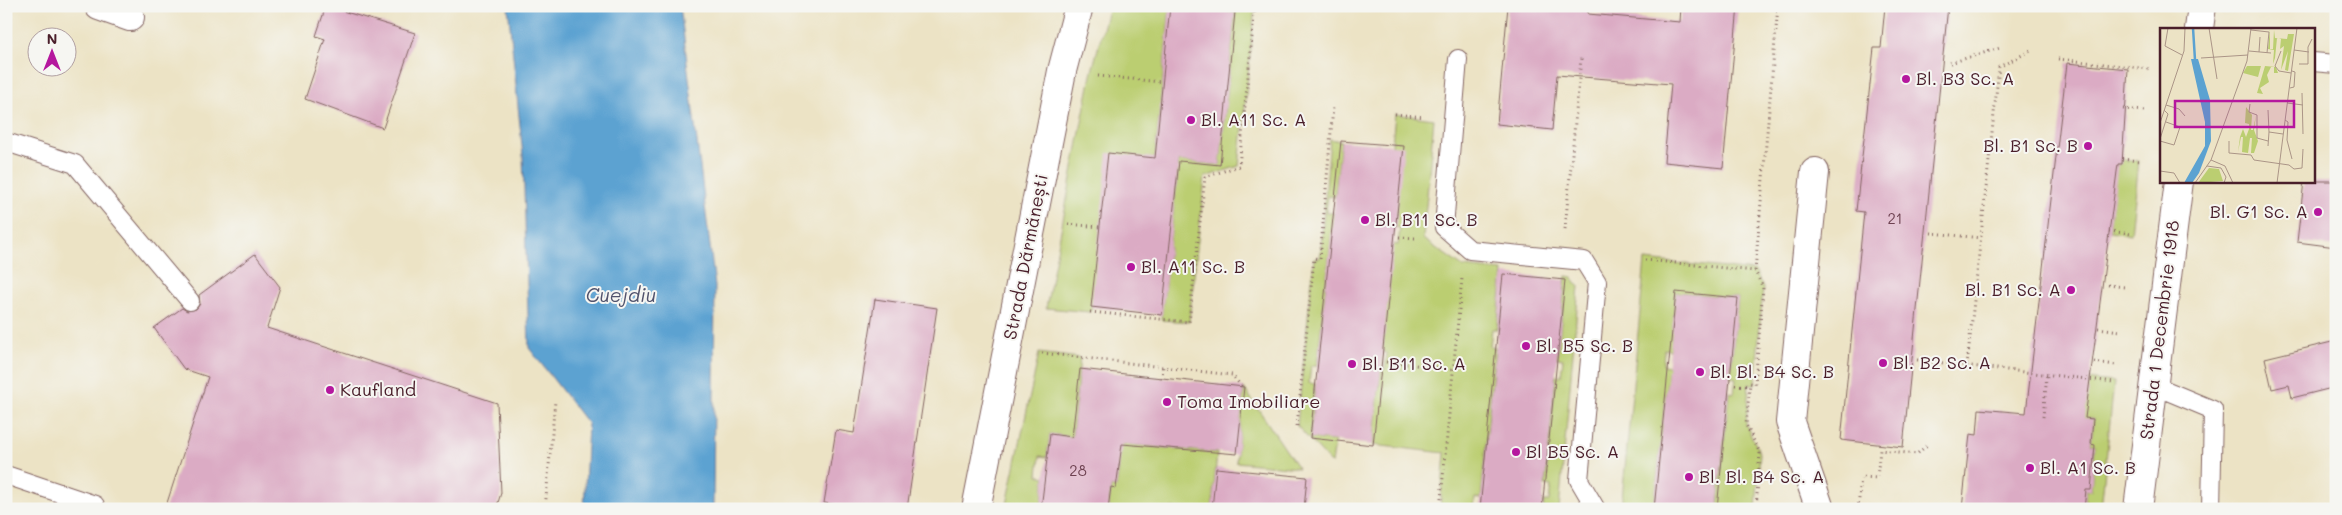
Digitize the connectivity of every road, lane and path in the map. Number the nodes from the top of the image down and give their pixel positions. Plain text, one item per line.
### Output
1 (99, 6) edge
2 (1079, 6) edge
3 (1256, 6) edge
4 (1778, 6) edge
5 (2202, 6) edge
6 (130, 17) dead end
7 (2199, 28) edge
8 (2000, 48) dead end
9 (2032, 50) dead end
10 (1458, 58) dead end
11 (1581, 58) dead end
12 (2058, 58) dead end
13 (2314, 62) edge
14 (1950, 63) dead end
15 (2336, 64) edge
16 (2150, 69) dead end
17 (1091, 75) dead end
18 (1162, 82) dead end
19 (1333, 108) dead end
20 (2123, 109) dead end
21 (2145, 111) dead end
22 (1395, 114) dead end
23 (1433, 118) dead end
24 (6, 142) edge
25 (2122, 159) dead end
26 (2139, 161) dead end
27 (1816, 172) dead end
28 (2179, 182) edge
29 (1061, 223) dead end
30 (1100, 227) dead end
31 (1565, 231) dead end
32 (2109, 232) dead end
33 (1931, 233) dead end
34 (2131, 234) dead end
35 (1399, 237) dead end
36 (1981, 238) junction
37 (1423, 239) dead end
38 (1646, 260) dead end
39 (1755, 271) junction
40 (1462, 277) dead end
41 (2108, 285) dead end
42 (2124, 287) dead end
43 (1763, 288) dead end
44 (190, 301) dead end
45 (1090, 312) dead end
46 (2098, 328) dead end
47 (2120, 331) dead end
48 (1039, 353) dead end
49 (1917, 360) dead end
50 (1386, 362) dead end
51 (2094, 362) dead end
52 (2116, 365) dead end
53 (1163, 366) junction
54 (1967, 366) junction
55 (1454, 368) junction
56 (2047, 375) junction
57 (1162, 378) dead end
58 (2114, 382) dead end
59 (1735, 385) dead end
60 (1749, 386) dead end
61 (2153, 386) junction
62 (1242, 387) dead end
63 (554, 401) dead end
64 (2043, 417) dead end
65 (1296, 426) dead end
66 (1928, 445) dead end
67 (6, 475) edge
68 (94, 509) edge
69 (545, 509) edge
70 (976, 509) edge
71 (1440, 509) edge
72 (1596, 509) edge
73 (1820, 509) edge
74 (1858, 509) edge
75 (2138, 509) edge
76 (2211, 509) edge

1 - 6 street
2 - 70 street, Strada Dărmănești
3 - 45 path
4 - 39 path
5 - 7 street
8 - 14 path
9 - 36 path
10 - 72 lane
11 - 31 path
12 - 16 path
13 - 15 lane
17 - 18 path
19 - 65 path
20 - 21 path
22 - 23 path
24 - 44 lane
25 - 26 path
27 - 73 street
28 - 61 street, Strada 1 Decembrie 1918
29 - 30 path
32 - 34 path
33 - 36 path
35 - 37 path
36 - 54 path
38 - 39 path
39 - 43 path
40 - 55 path
41 - 42 path
46 - 47 path
48 - 53 path
49 - 54 path
50 - 55 path
51 - 52 path
53 - 57 path
53 - 62 path
54 - 56 path
55 - 71 path
56 - 58 path
56 - 64 path
59 - 60 path
61 - 75 street, Strada 1 Decembrie 1918
61 - 76 lane
63 - 69 path
66 - 74 path
67 - 68 lane

